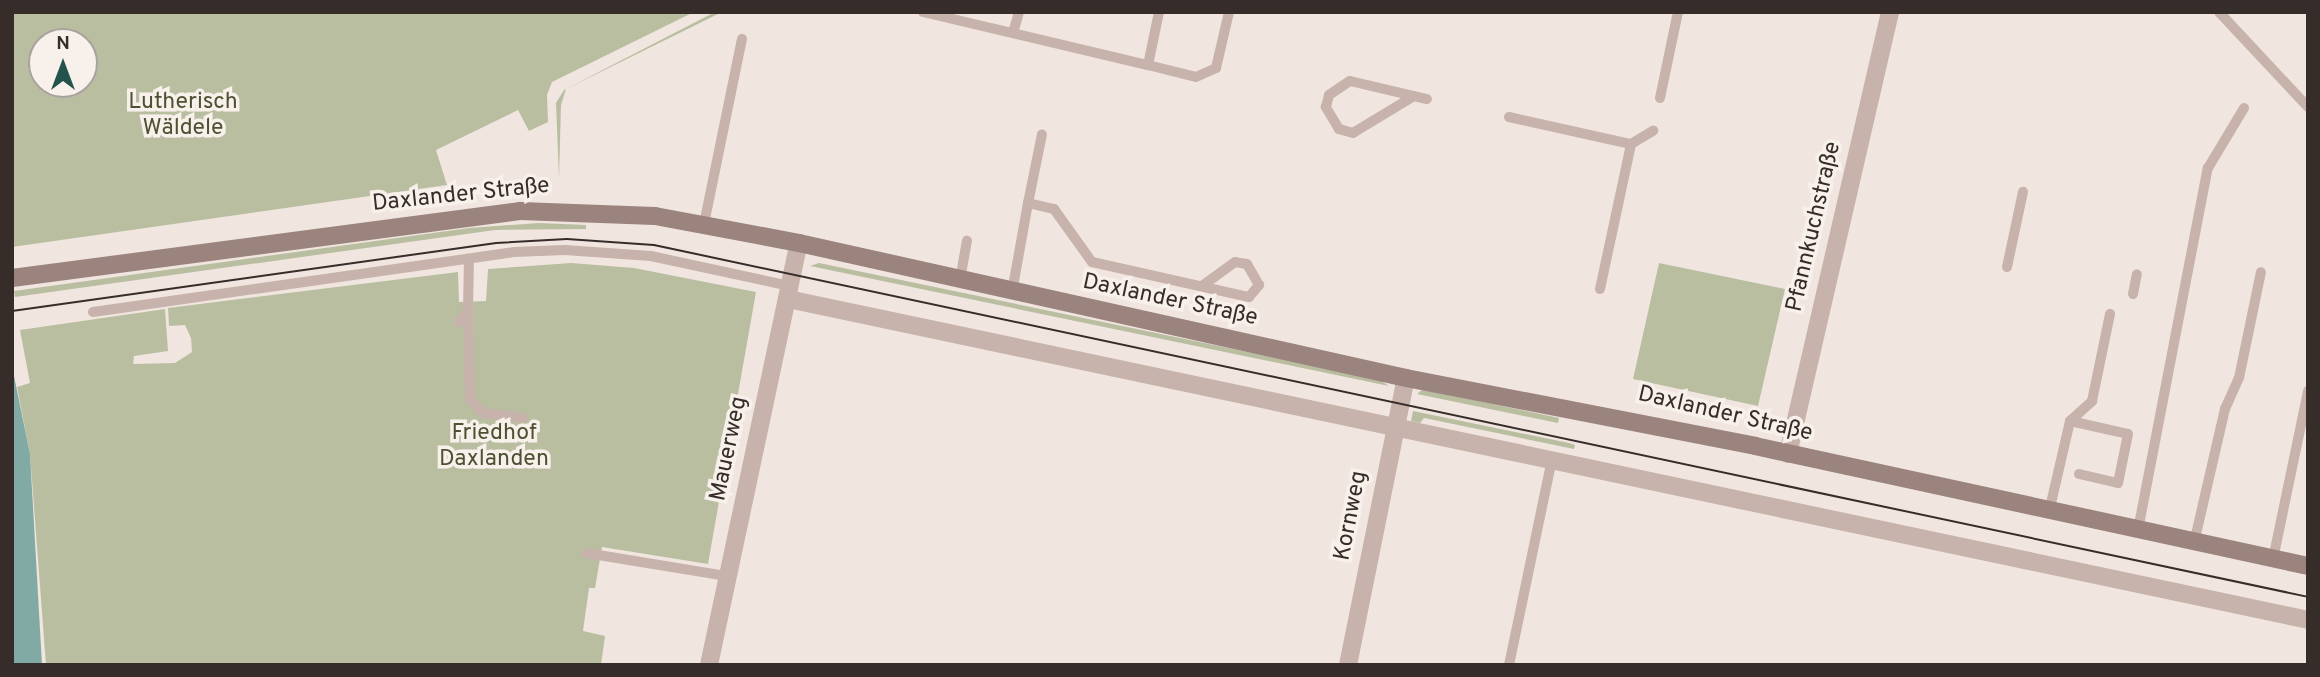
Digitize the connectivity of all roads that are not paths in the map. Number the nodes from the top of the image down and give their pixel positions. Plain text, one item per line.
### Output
1 (923, 12) edge
2 (1018, 12) edge
3 (1159, 12) edge
4 (1229, 12) edge
5 (1678, 12) edge
6 (1890, 12) edge
7 (2219, 12) edge
8 (941, 14) edge
9 (1013, 33) junction
10 (742, 39) dead end
11 (1148, 65) junction
12 (1414, 96) junction
13 (1660, 98) dead end
14 (1427, 99) dead end
15 (2308, 107) edge
16 (2244, 108) dead end
17 (1509, 117) dead end
18 (1653, 131) dead end
19 (1042, 134) dead end
20 (1631, 144) junction
21 (2023, 192) dead end
22 (1028, 204) junction
23 (704, 224) junction
24 (967, 242) dead end
25 (799, 243) junction
26 (469, 260) junction
27 (2007, 267) dead end
28 (2260, 272) dead end
29 (2137, 274) dead end
30 (12, 278) edge
31 (960, 281) junction
32 (1202, 286) junction
33 (1600, 289) dead end
34 (789, 292) junction
35 (1012, 292) junction
36 (2133, 295) dead end
37 (467, 310) junction
38 (93, 312) dead end
39 (2110, 314) dead end
40 (459, 322) dead end
41 (1406, 378) junction
42 (2308, 391) edge
43 (523, 418) dead end
44 (2070, 421) junction
45 (1395, 427) junction
46 (1788, 454) junction
47 (1552, 460) junction
48 (2079, 474) dead end
49 (2049, 512) junction
50 (2137, 530) junction
51 (2194, 543) junction
52 (586, 553) dead end
53 (2273, 559) junction
54 (2308, 566) edge
55 (727, 576) junction
56 (2308, 620) edge
57 (709, 665) edge
58 (1348, 665) edge
59 (1509, 665) edge

1 - 8 lane
2 - 9 lane
3 - 11 lane
4 - 11 lane
5 - 13 lane
6 - 46 street, Pfannkuchstraße
7 - 15 lane
8 - 9 lane
9 - 11 lane
10 - 23 lane
12 - 12 lane
12 - 14 lane
16 - 50 lane
17 - 20 lane
18 - 20 lane
19 - 22 lane
20 - 33 lane
21 - 27 lane
22 - 32 lane
22 - 35 lane
23 - 25 street, Daxlander Straße
23 - 30 street, Daxlander Straße
24 - 31 lane
25 - 31 street, Daxlander Straße
25 - 34 street, Mauerweg
26 - 34 lane
26 - 37 lane
26 - 38 lane
28 - 51 lane
29 - 36 lane
31 - 35 street, Daxlander Straße
32 - 32 lane
34 - 45 street
34 - 55 street, Mauerweg
35 - 41 street, Daxlander Straße
37 - 40 lane
37 - 43 lane
39 - 44 lane
41 - 45 street, Kornweg
41 - 46 street, Daxlander Straße
42 - 53 lane
44 - 48 lane
44 - 49 lane
45 - 47 street
45 - 58 street, Kornweg
46 - 49 street, Daxlander Straße
47 - 56 street
47 - 59 lane
49 - 50 street, Daxlander Straße
50 - 51 street, Daxlander Straße
51 - 53 street, Daxlander Straße
52 - 55 lane
53 - 54 street, Daxlander Straße
55 - 57 street, Mauerweg

